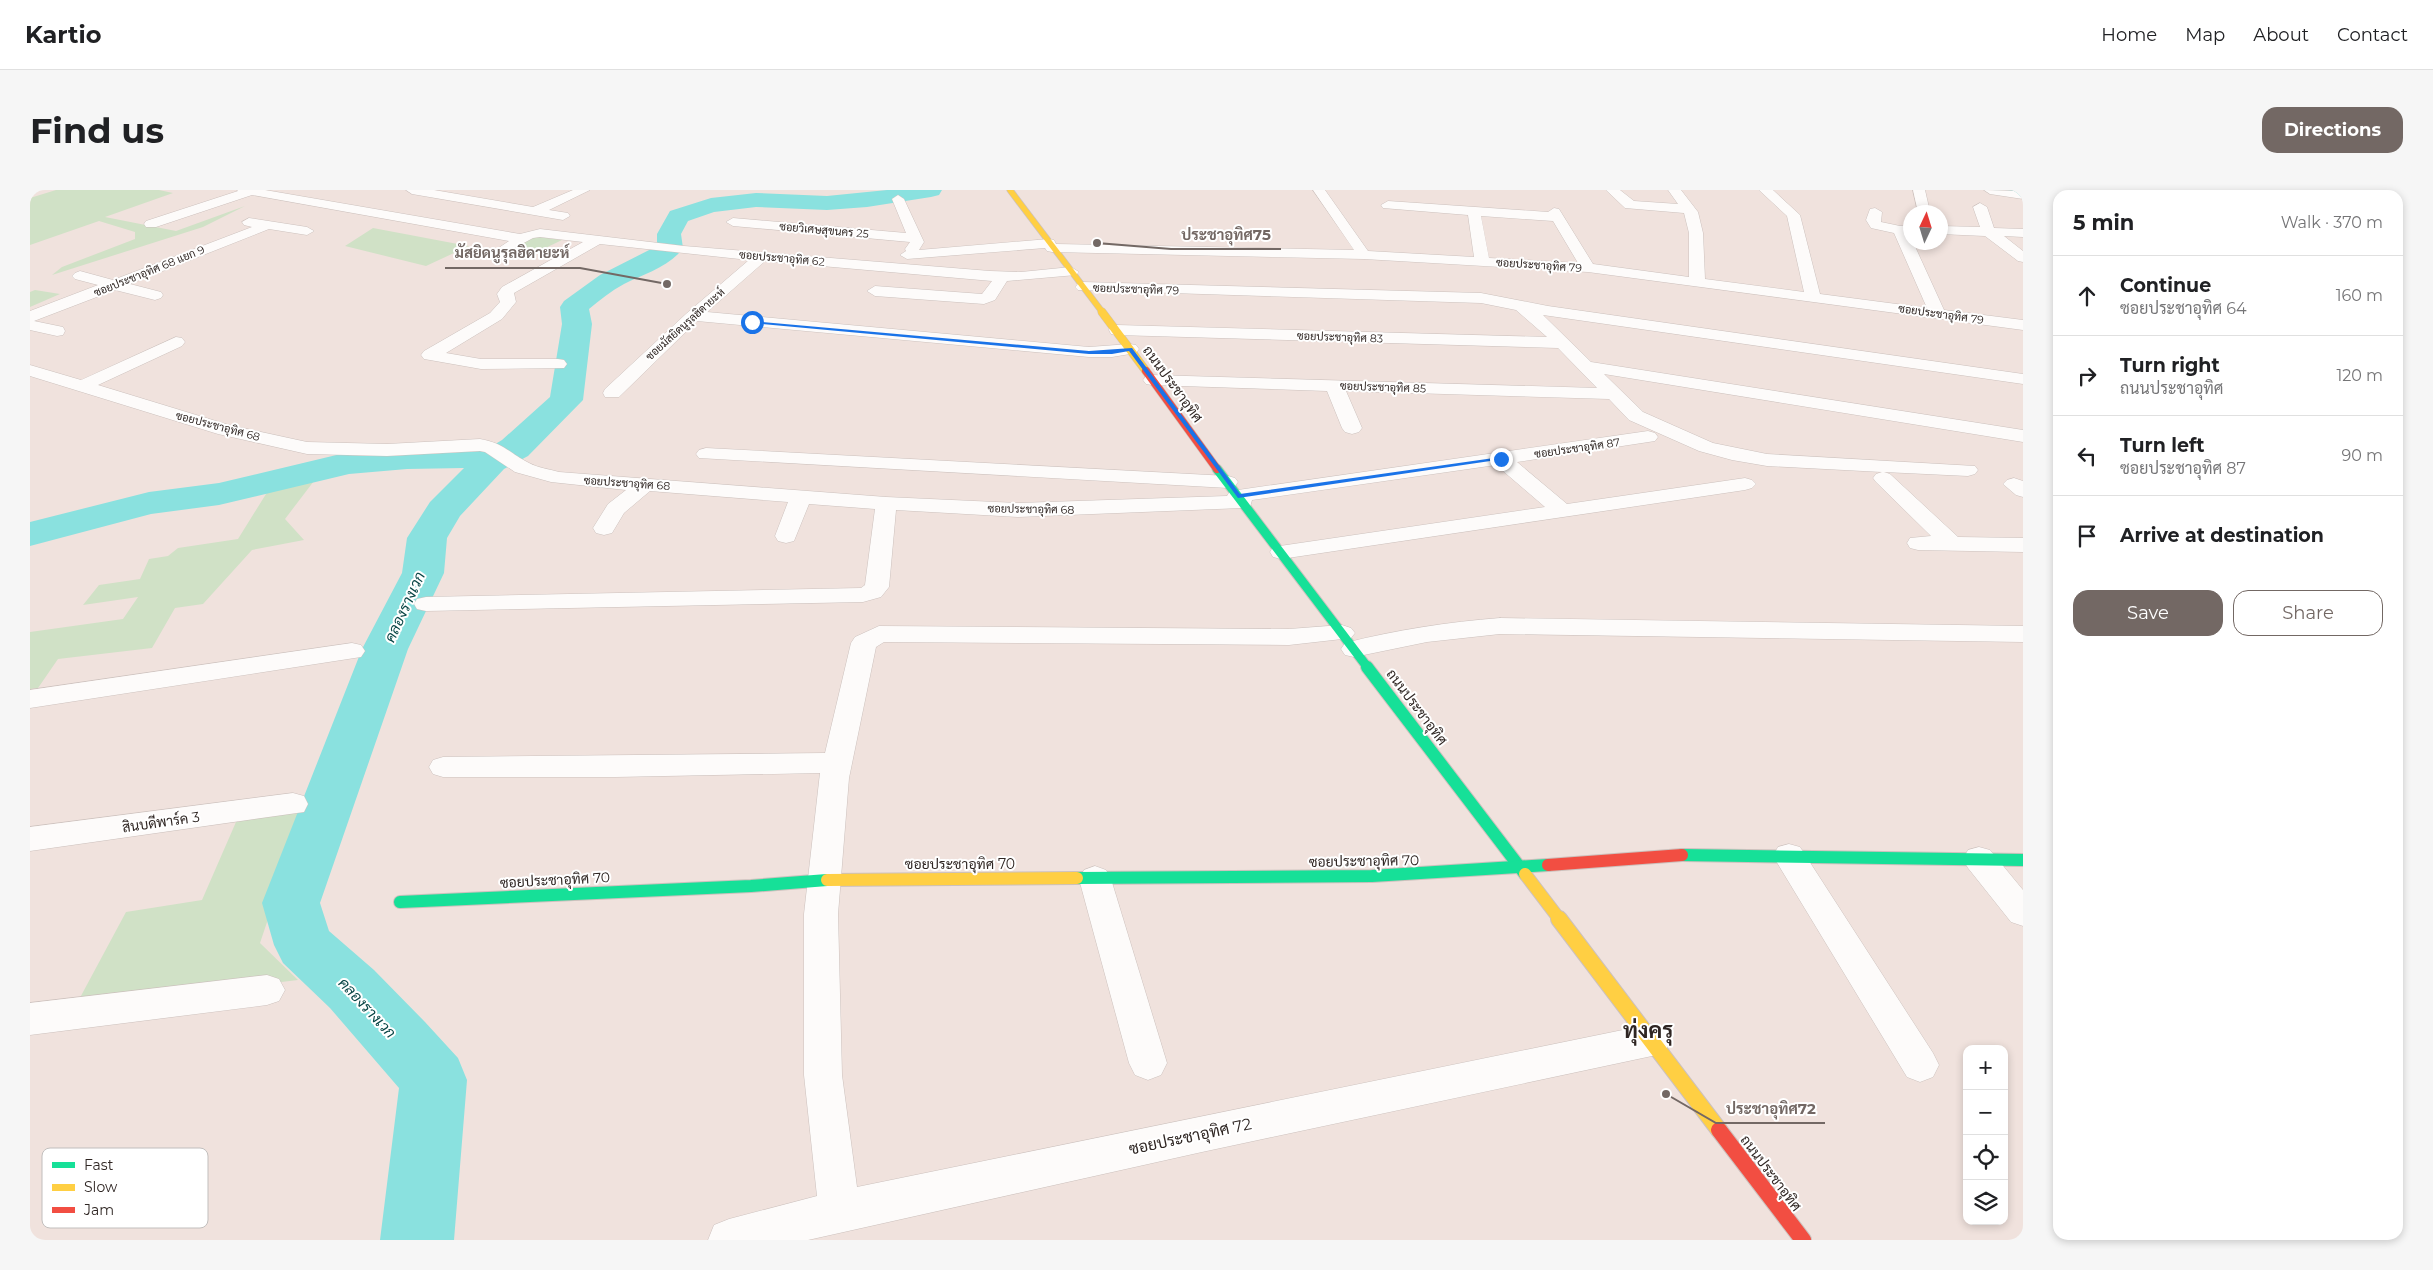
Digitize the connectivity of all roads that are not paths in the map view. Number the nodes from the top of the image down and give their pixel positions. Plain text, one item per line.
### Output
1 (250, 190) edge
2 (412, 190) edge
3 (584, 190) edge
4 (1010, 190) edge
5 (1319, 190) edge
6 (1398, 190) edge
7 (1612, 190) edge
8 (1674, 190) edge
9 (1765, 190) edge
10 (1919, 190) edge
11 (1990, 190) edge
12 (435, 192) edge
13 (504, 193) dead end
14 (2023, 195) edge
15 (898, 199) dead end
16 (481, 202) junction
17 (1922, 205) edge
18 (1388, 206) dead end
19 (1414, 207) junction
20 (1980, 207) dead end
21 (1689, 209) junction
22 (155, 210) dead end
23 (534, 211) junction
24 (1474, 212) junction
25 (1875, 212) dead end
26 (181, 214) junction
27 (563, 216) dead end
28 (248, 222) dead end
29 (733, 222) dead end
30 (151, 224) dead end
31 (268, 225) junction
32 (1903, 229) edge
33 (1948, 230) edge
34 (307, 231) dead end
35 (1989, 232) junction
36 (2023, 233) edge
37 (1243, 236) dead end
38 (517, 238) dead end
39 (915, 238) junction
40 (597, 240) junction
41 (1050, 246) junction
42 (1912, 250) edge
43 (1247, 252) junction
44 (498, 254) dead end
45 (1364, 255) junction
46 (761, 257) junction
47 (2023, 258) edge
48 (1482, 261) junction
49 (1588, 268) junction
50 (1071, 272) junction
51 (80, 276) dead end
52 (1002, 276) junction
53 (1698, 282) junction
54 (114, 285) junction
55 (1083, 287) junction
56 (875, 291) dead end
57 (155, 295) dead end
58 (1813, 297) junction
59 (1520, 306) junction
60 (1992, 306) dead end
61 (1938, 314) junction
62 (693, 316) junction
63 (30, 317) edge
64 (2023, 324) edge
65 (30, 325) edge
66 (1117, 330) junction
67 (57, 331) dead end
68 (176, 342) dead end
69 (1562, 343) junction
70 (1130, 349) junction
71 (558, 364) dead end
72 (1585, 366) junction
73 (30, 370) edge
74 (2023, 379) edge
75 (1152, 380) junction
76 (1334, 385) junction
77 (82, 386) junction
78 (612, 393) dead end
79 (1614, 394) junction
80 (1352, 428) dead end
81 (2023, 436) edge
82 (1648, 437) dead end
83 (706, 454) dead end
84 (1501, 459) junction
85 (1968, 470) dead end
86 (1884, 478) dead end
87 (646, 484) junction
88 (1745, 484) dead end
89 (1236, 493) junction
90 (801, 497) junction
91 (886, 503) junction
92 (1563, 511) junction
93 (604, 528) dead end
94 (786, 536) dead end
95 (1918, 543) dead end
96 (1952, 544) junction
97 (2023, 545) edge
98 (1281, 552) junction
99 (872, 592) junction
100 (426, 604) dead end
101 (2023, 634) edge
102 (869, 638) junction
103 (1348, 641) junction
104 (352, 651) dead end
105 (30, 699) edge
106 (837, 763) junction
107 (443, 767) dead end
108 (293, 804) dead end
109 (30, 839) edge
110 (1789, 856) junction
111 (1979, 859) junction
112 (2023, 860) edge
113 (1520, 868) junction
114 (1095, 879) junction
115 (824, 880) junction
116 (400, 902) dead end
117 (2023, 913) edge
118 (267, 990) dead end
119 (30, 1019) edge
120 (1652, 1040) junction
121 (1148, 1063) dead end
122 (1920, 1064) dead end
123 (839, 1211) junction
124 (729, 1240) edge
125 (1803, 1240) edge

1 - 26 street
1 - 38 street
2 - 12 street
3 - 23 street
4 - 41 main road, ถนนประชาอุทิศ
5 - 45 street
6 - 19 street
7 - 21 street
8 - 21 street
9 - 58 street
10 - 17 street
11 - 14 street
12 - 16 street
13 - 16 street
15 - 39 street
16 - 23 street
18 - 19 street
19 - 24 street
20 - 35 street
21 - 53 street
22 - 26 street
23 - 27 street
24 - 48 street
24 - 49 street
25 - 32 street
26 - 30 street
28 - 31 street
29 - 39 street, ซอยวิเศษสุขนคร 25
31 - 34 street
31 - 54 street, ซอยประชาอุทิศ 68 แยก 9
33 - 35 street
35 - 36 street
35 - 47 street
37 - 43 street
39 - 41 street
40 - 44 street, ซอยประชาอุทิศ 62
40 - 46 street, ซอยประชาอุทิศ 62
40 - 71 street
41 - 43 street, ซอยประชาอุทิศ 79
41 - 50 main road, ถนนประชาอุทิศ
42 - 61 street
43 - 45 street, ซอยประชาอุทิศ 79
45 - 48 street, ซอยประชาอุทิศ 79
46 - 52 street, ซอยประชาอุทิศ 62
46 - 62 street, ซอยมัสยิดนูรุลฮิดายะห์
48 - 49 street, ซอยประชาอุทิศ 79
49 - 53 street, ซอยประชาอุทิศ 79
50 - 52 street, ซอยประชาอุทิศ 62
50 - 55 main road, ถนนประชาอุทิศ
51 - 54 street
52 - 56 street
53 - 58 street, ซอยประชาอุทิศ 79
54 - 57 street
54 - 63 street, ซอยประชาอุทิศ 68 แยก 9
55 - 59 street, ซอยประชาอุทิศ 79
55 - 66 main road, ถนนประชาอุทิศ
58 - 61 street, ซอยประชาอุทิศ 79
59 - 69 street
59 - 74 street, ซอยประชาอุทิศ 79
60 - 64 street
61 - 64 street, ซอยประชาอุทิศ 79
62 - 70 street
62 - 78 street, ซอยมัสยิดนูรุลฮิดายะห์
65 - 67 street
66 - 69 street, ซอยประชาอุทิศ 83
66 - 70 main road, ถนนประชาอุทิศ
68 - 77 street
69 - 72 street
70 - 75 main road, ถนนประชาอุทิศ
72 - 79 street
72 - 81 street
73 - 77 street, ซอยประชาอุทิศ 68
75 - 76 street, ซอยประชาอุทิศ 85
75 - 89 main road, ถนนประชาอุทิศ
76 - 79 street, ซอยประชาอุทิศ 85
76 - 80 street
77 - 87 street, ซอยประชาอุทิศ 68
79 - 85 street
82 - 84 street, ซอยประชาอุทิศ 87
83 - 89 street
84 - 89 street, ซอยประชาอุทิศ 87
84 - 92 street
86 - 96 street
87 - 90 street, ซอยประชาอุทิศ 68
87 - 93 street
88 - 92 street
89 - 91 street, ซอยประชาอุทิศ 68
89 - 98 main road, ถนนประชาอุทิศ
90 - 91 street, ซอยประชาอุทิศ 68
90 - 94 street
91 - 99 street
92 - 98 street
95 - 96 street
96 - 97 street
98 - 103 main road, ถนนประชาอุทิศ
99 - 100 street
99 - 102 street
101 - 103 street
102 - 103 street
102 - 106 street
103 - 113 main road, ถนนประชาอุทิศ
104 - 105 street
106 - 107 street
106 - 115 street
108 - 109 street, สินบดีพาร์ค 3
110 - 111 main road, ซอยประชาอุทิศ 70
110 - 113 main road, ซอยประชาอุทิศ 70
110 - 122 street
111 - 112 main road, ซอยประชาอุทิศ 70
111 - 117 street
113 - 114 main road, ซอยประชาอุทิศ 70
113 - 120 main road, ถนนประชาอุทิศ
114 - 115 main road, ซอยประชาอุทิศ 70
114 - 121 street
115 - 116 main road, ซอยประชาอุทิศ 70
115 - 123 street
118 - 119 street
120 - 123 street, ซอยประชาอุทิศ 72
120 - 125 main road, ถนนประชาอุทิศ
123 - 124 street, ซอยประชาอุทิศ 72

